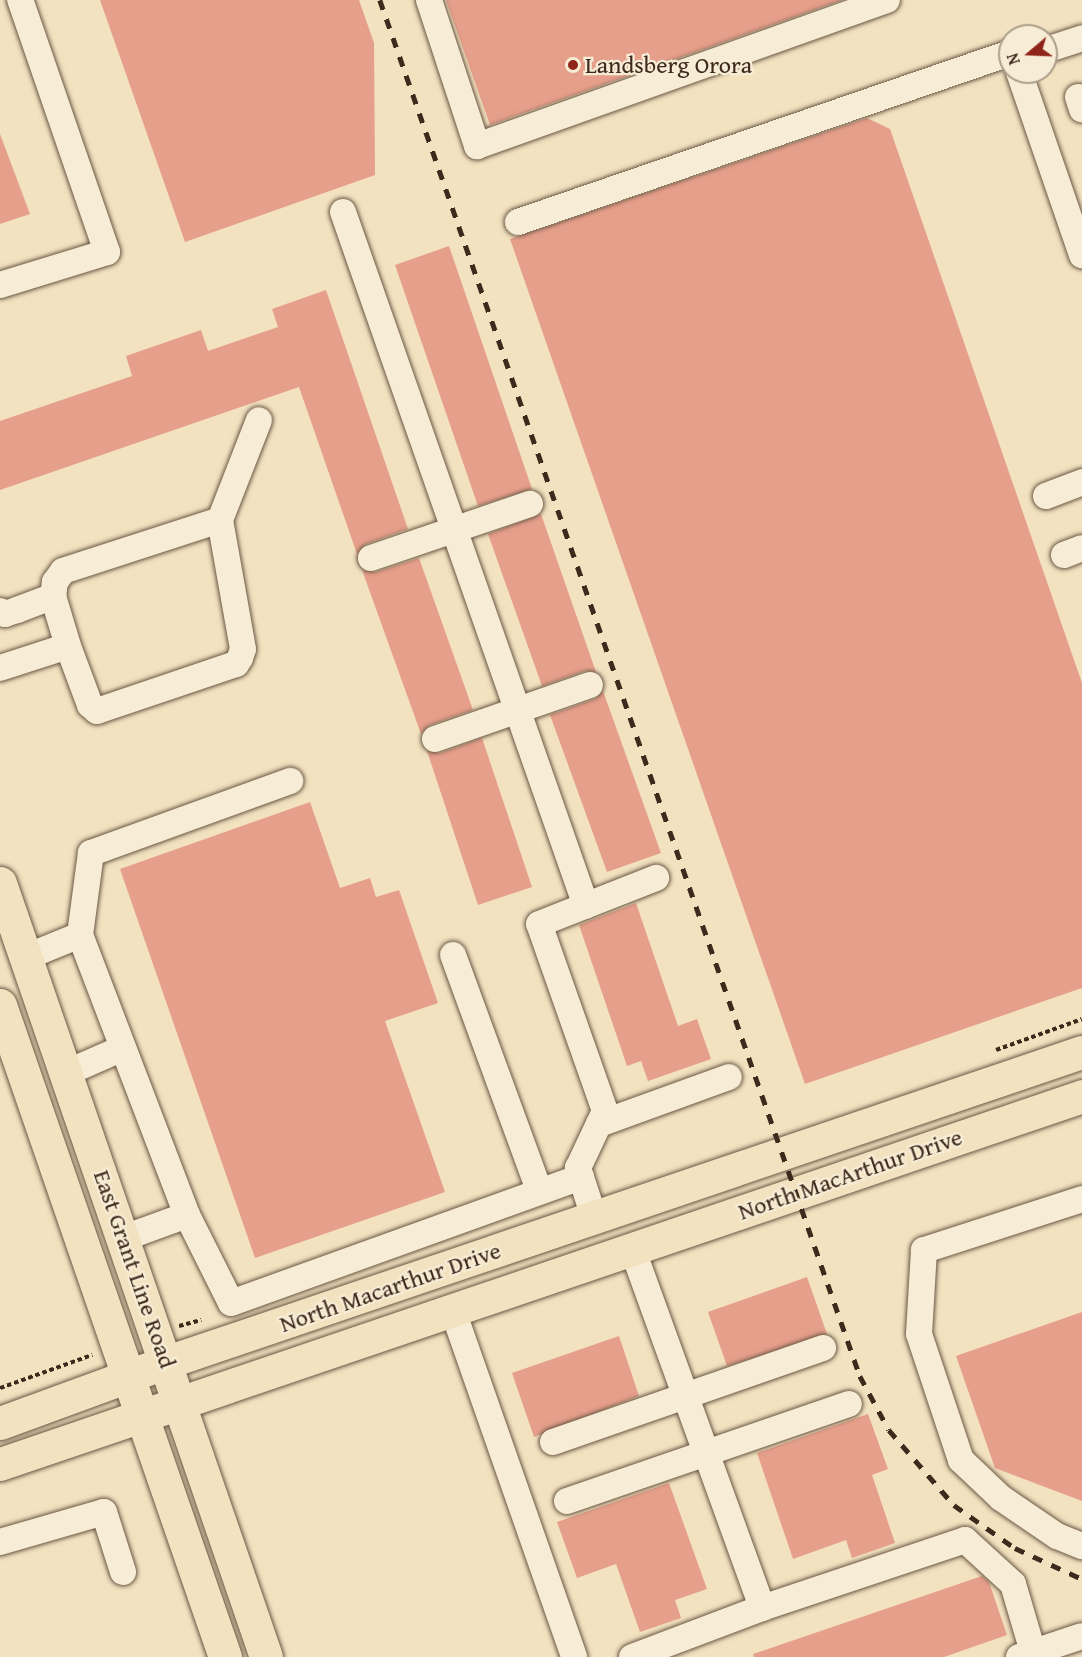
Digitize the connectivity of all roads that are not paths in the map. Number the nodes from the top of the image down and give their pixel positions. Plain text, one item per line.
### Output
1 (20, 0) edge
2 (429, 0) edge
3 (887, 0) edge
4 (1082, 38) edge
5 (1058, 46) edge
6 (998, 57) edge
7 (1023, 84) edge
8 (343, 212) dead end
9 (518, 222) dead end
10 (1082, 255) edge
11 (0, 285) edge
12 (259, 420) dead end
13 (1082, 482) edge
14 (1046, 496) dead end
15 (530, 504) dead end
16 (220, 520) junction
17 (454, 530) junction
18 (371, 558) dead end
19 (53, 596) junction
20 (0, 610) edge
21 (68, 646) junction
22 (0, 668) edge
23 (590, 685) dead end
24 (517, 709) junction
25 (435, 739) dead end
26 (290, 780) dead end
27 (656, 878) dead end
28 (0, 883) edge
29 (586, 906) junction
30 (80, 935) junction
31 (453, 955) dead end
32 (26, 957) junction
33 (0, 1005) edge
34 (123, 1048) junction
35 (1082, 1052) edge
36 (66, 1073) junction
37 (729, 1077) dead end
38 (1082, 1096) edge
39 (599, 1124) junction
40 (781, 1154) joint
41 (580, 1177) junction
42 (539, 1190) junction
43 (1082, 1199) edge
44 (187, 1215) junction
45 (594, 1217) junction
46 (124, 1238) junction
47 (625, 1250) junction
48 (452, 1308) junction
49 (823, 1348) dead end
50 (167, 1362) junction
51 (128, 1376) junction
52 (686, 1397) junction
53 (180, 1400) junction
54 (849, 1404) dead end
55 (141, 1414) junction
56 (0, 1423) edge
57 (553, 1442) dead end
58 (706, 1452) junction
59 (0, 1464) edge
60 (567, 1501) dead end
61 (0, 1542) edge
62 (1082, 1546) edge
63 (123, 1572) dead end
64 (762, 1608) junction
65 (1082, 1636) edge
66 (1026, 1655) edge
67 (225, 1657) edge
68 (266, 1657) edge
69 (574, 1657) edge
70 (632, 1657) edge

1 - 11 lane
2 - 3 lane
4 - 5 lane
6 - 9 lane
7 - 10 lane
8 - 17 lane
12 - 16 lane
13 - 14 lane
15 - 17 lane
16 - 19 lane
16 - 21 lane
17 - 18 lane
17 - 24 lane
19 - 20 lane
19 - 21 lane
21 - 22 lane
23 - 24 lane
24 - 25 lane
24 - 29 lane
26 - 30 lane
27 - 29 lane
28 - 32 main road, East Grant Line Road
29 - 39 lane
30 - 32 lane
30 - 34 lane
31 - 42 lane
32 - 36 main road, East Grant Line Road
33 - 51 main road, East Grant Line Road
34 - 36 lane
34 - 44 lane
35 - 40 main road, North MacArthur Drive
36 - 46 main road, East Grant Line Road
37 - 39 lane
38 - 47 main road, North MacArthur Drive
39 - 41 lane
40 - 45 main road, North Macarthur Drive
41 - 42 lane
41 - 45 lane
42 - 44 lane
43 - 62 lane
44 - 46 lane
45 - 50 main road, North Macarthur Drive
46 - 50 main road, East Grant Line Road
47 - 48 main road, North Macarthur Drive
47 - 52 lane
48 - 53 main road, North Macarthur Drive
48 - 69 lane
49 - 52 lane
50 - 51 main road, North Macarthur Drive
50 - 53 main road, East Grant Line Road
51 - 55 main road, East Grant Line Road
51 - 56 main road, North Macarthur Drive
52 - 57 lane
52 - 58 lane
53 - 55 main road, North Macarthur Drive
53 - 68 main road, East Grant Line Road
54 - 58 lane
55 - 59 main road, North Macarthur Drive
55 - 67 main road, East Grant Line Road
58 - 60 lane
58 - 64 lane
61 - 63 lane
64 - 66 lane
64 - 70 lane
65 - 66 lane

